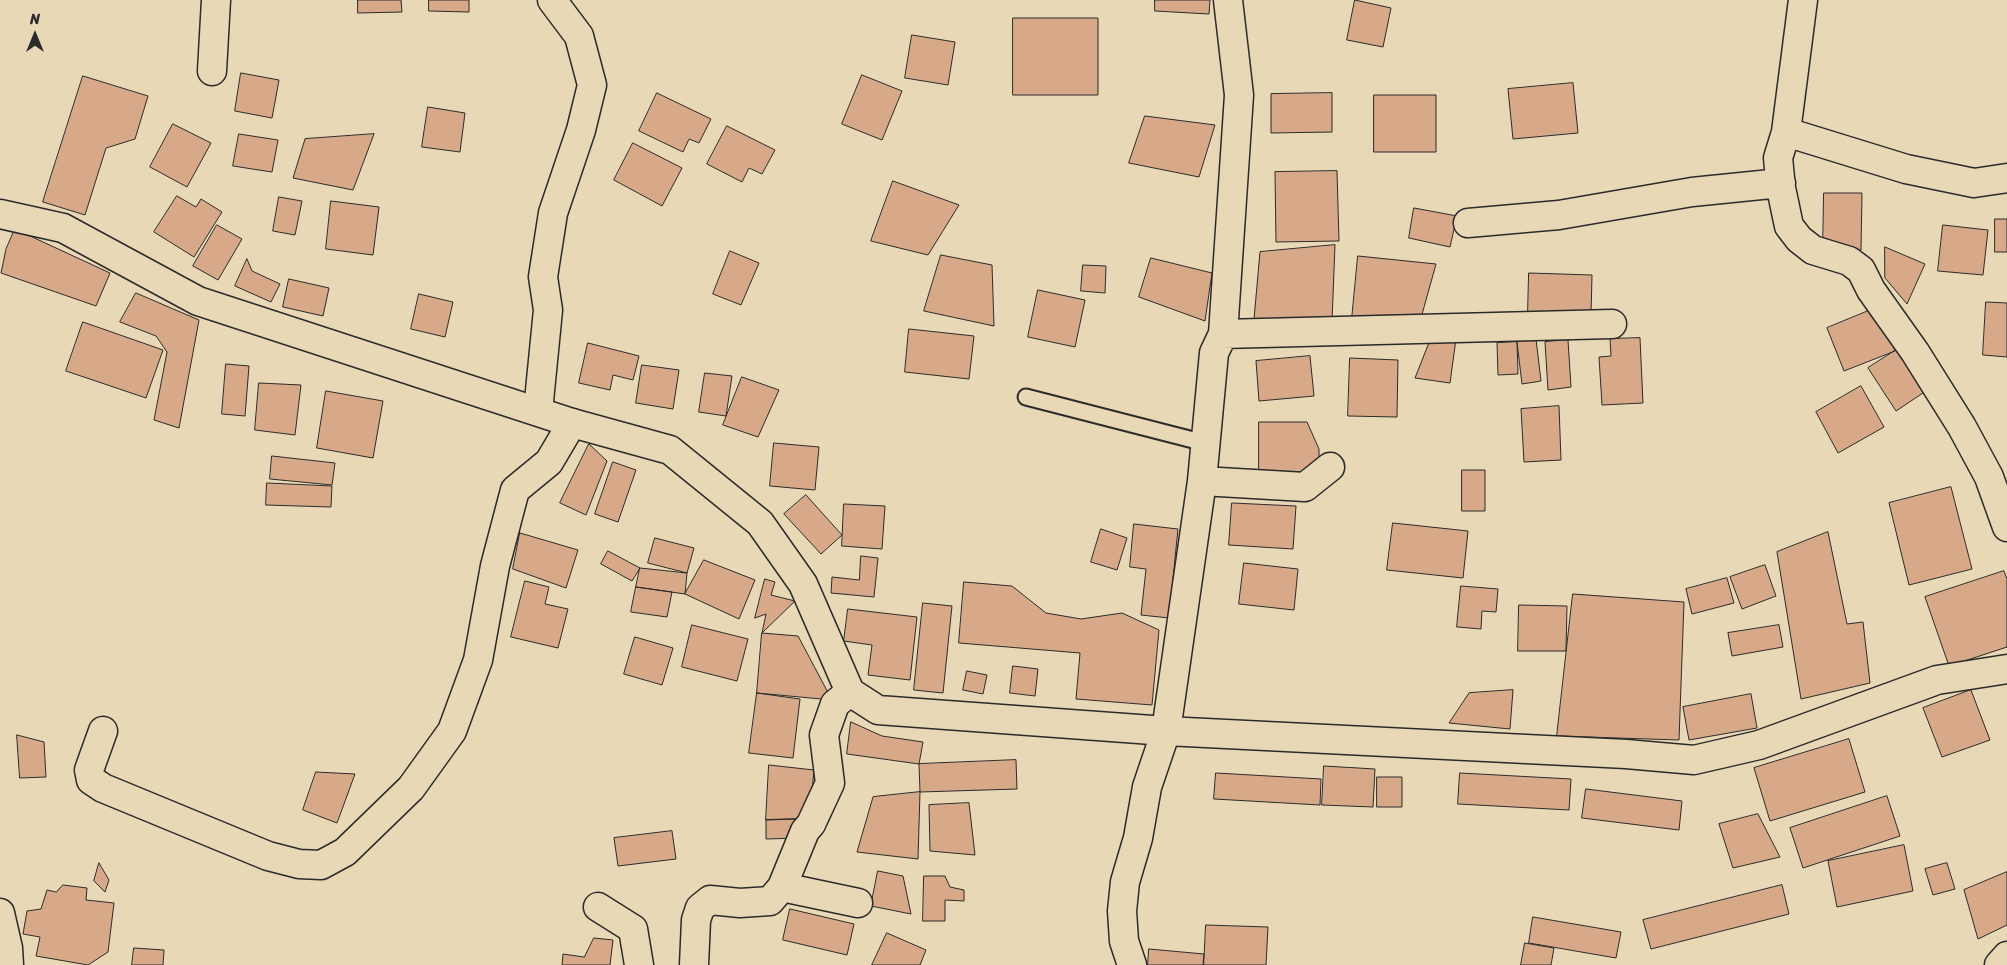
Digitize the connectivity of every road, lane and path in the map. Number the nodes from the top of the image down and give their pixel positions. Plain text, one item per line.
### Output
1 (216, 0) edge
2 (552, 0) edge
3 (1228, 0) edge
4 (1803, 0) edge
5 (212, 71) dead end
6 (1786, 132) junction
7 (2007, 178) edge
8 (1781, 183) junction
9 (0, 214) edge
10 (1468, 223) dead end
11 (1612, 324) dead end
12 (1223, 334) junction
13 (1026, 397) dead end
14 (538, 411) junction
15 (572, 423) junction
16 (1205, 443) junction
17 (1330, 467) dead end
18 (1202, 481) junction
19 (2007, 527) edge
20 (2007, 670) edge
21 (850, 692) junction
22 (103, 731) dead end
23 (1166, 731) junction
24 (782, 887) junction
25 (858, 903) dead end
26 (598, 907) dead end
27 (0, 913) edge
28 (2007, 956) edge
29 (9, 965) edge
30 (639, 965) edge
31 (694, 965) edge
32 (1132, 965) edge
33 (1999, 965) edge

1 - 5 street
2 - 14 street
3 - 12 street
4 - 6 street
6 - 7 street
6 - 8 street
8 - 10 street
8 - 19 street
9 - 14 street
11 - 12 street
12 - 16 street
13 - 16 lane
14 - 15 street
15 - 21 street
15 - 22 street
16 - 18 street
17 - 18 street
18 - 23 street
20 - 23 street
21 - 23 street
21 - 24 street
23 - 32 street
24 - 25 street
24 - 31 street
26 - 30 street
27 - 29 street
28 - 33 street

